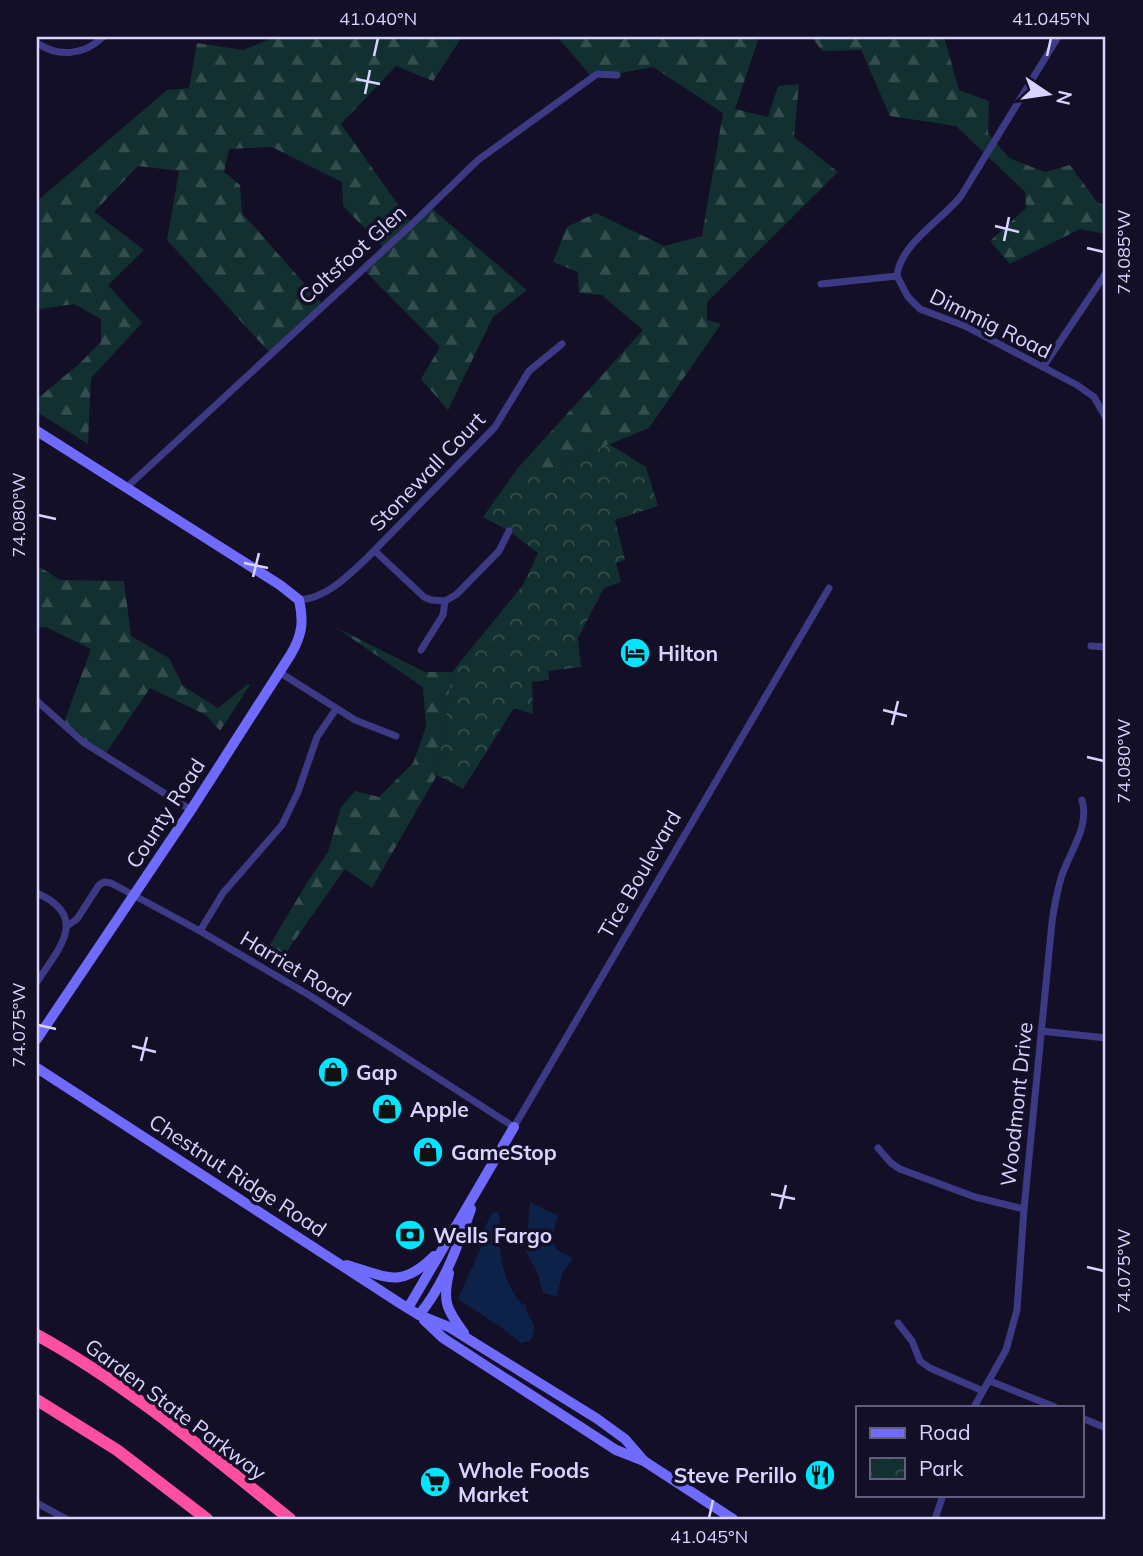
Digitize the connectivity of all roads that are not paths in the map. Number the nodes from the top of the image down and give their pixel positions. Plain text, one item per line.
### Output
1 (103, 37) edge
2 (1058, 37) edge
3 (37, 43) edge
4 (617, 75) dead end
5 (1106, 273) edge
6 (897, 276) junction
7 (821, 284) dead end
8 (562, 344) dead end
9 (1043, 367) junction
10 (1106, 418) edge
11 (37, 431) edge
12 (127, 487) junction
13 (509, 531) dead end
14 (375, 551) junction
15 (829, 589) dead end
16 (299, 600) junction
17 (445, 601) junction
18 (1091, 646) dead end
19 (1106, 647) edge
20 (421, 650) dead end
21 (279, 672) junction
22 (37, 701) edge
23 (336, 709) junction
24 (396, 736) dead end
25 (1082, 800) dead end
26 (191, 810) junction
27 (37, 893) edge
28 (134, 895) junction
29 (67, 926) junction
30 (200, 931) junction
31 (37, 982) edge
32 (50, 1018) junction
33 (37, 1024) edge
34 (1041, 1031) junction
35 (1106, 1038) edge
36 (37, 1040) edge
37 (37, 1068) edge
38 (513, 1127) junction
39 (878, 1148) dead end
40 (482, 1179) junction
41 (1024, 1209) junction
42 (445, 1245) junction
43 (454, 1255) junction
44 (336, 1262) junction
45 (408, 1308) junction
46 (419, 1315) junction
47 (898, 1323) dead end
48 (37, 1335) edge
49 (469, 1339) junction
50 (990, 1381) junction
51 (984, 1391) junction
52 (37, 1400) edge
53 (975, 1406) edge
54 (1052, 1406) edge
55 (1084, 1419) edge
56 (1106, 1428) edge
57 (644, 1461) junction
58 (943, 1496) edge
59 (37, 1503) edge
60 (66, 1519) edge
61 (207, 1519) edge
62 (290, 1519) edge
63 (733, 1519) edge
64 (935, 1519) edge

1 - 3 street
2 - 6 street
4 - 12 street, Coltsfoot Glen
5 - 9 street
6 - 7 street
6 - 9 street, Dimmig Road
8 - 14 street, Stonewall Court
9 - 10 street, Dimmig Road
11 - 12 main road
12 - 16 main road
13 - 17 street
14 - 16 street, Stonewall Court
14 - 17 street
15 - 38 street, Tice Boulevard
16 - 21 main road, County Road
17 - 20 street
18 - 19 street
21 - 23 street
21 - 26 main road, County Road
22 - 26 street
23 - 24 street
23 - 30 street
25 - 34 street, Woodmont Drive
26 - 28 main road, County Road
27 - 29 street
28 - 29 street, Harriet Road
28 - 30 street, Harriet Road
28 - 32 main road, County Road
29 - 31 street
30 - 38 street, Harriet Road
32 - 33 main road
32 - 36 main road, County Road
34 - 35 street
34 - 41 street, Woodmont Drive
37 - 44 main road, Chestnut Ridge Road
38 - 40 main road, Tice Boulevard
39 - 41 street
40 - 42 main road, Tice Boulevard
40 - 43 main road, Tice Boulevard
41 - 50 street, Woodmont Drive
42 - 44 main road
42 - 45 main road, Tice Boulevard
43 - 46 main road, Tice Boulevard
43 - 49 main road
44 - 45 main road, Chestnut Ridge Road
45 - 46 main road, Chestnut Ridge Road
46 - 49 main road, Chestnut Ridge Road
46 - 57 main road, Chestnut Ridge Road
47 - 51 street
48 - 62 highway, Garden State Parkway
49 - 57 main road, Chestnut Ridge Road
50 - 51 street, Woodmont Drive
50 - 54 street
51 - 53 street, Woodmont Drive
52 - 61 highway
55 - 56 street
57 - 63 main road, Chestnut Ridge Road
58 - 64 street
59 - 60 street

